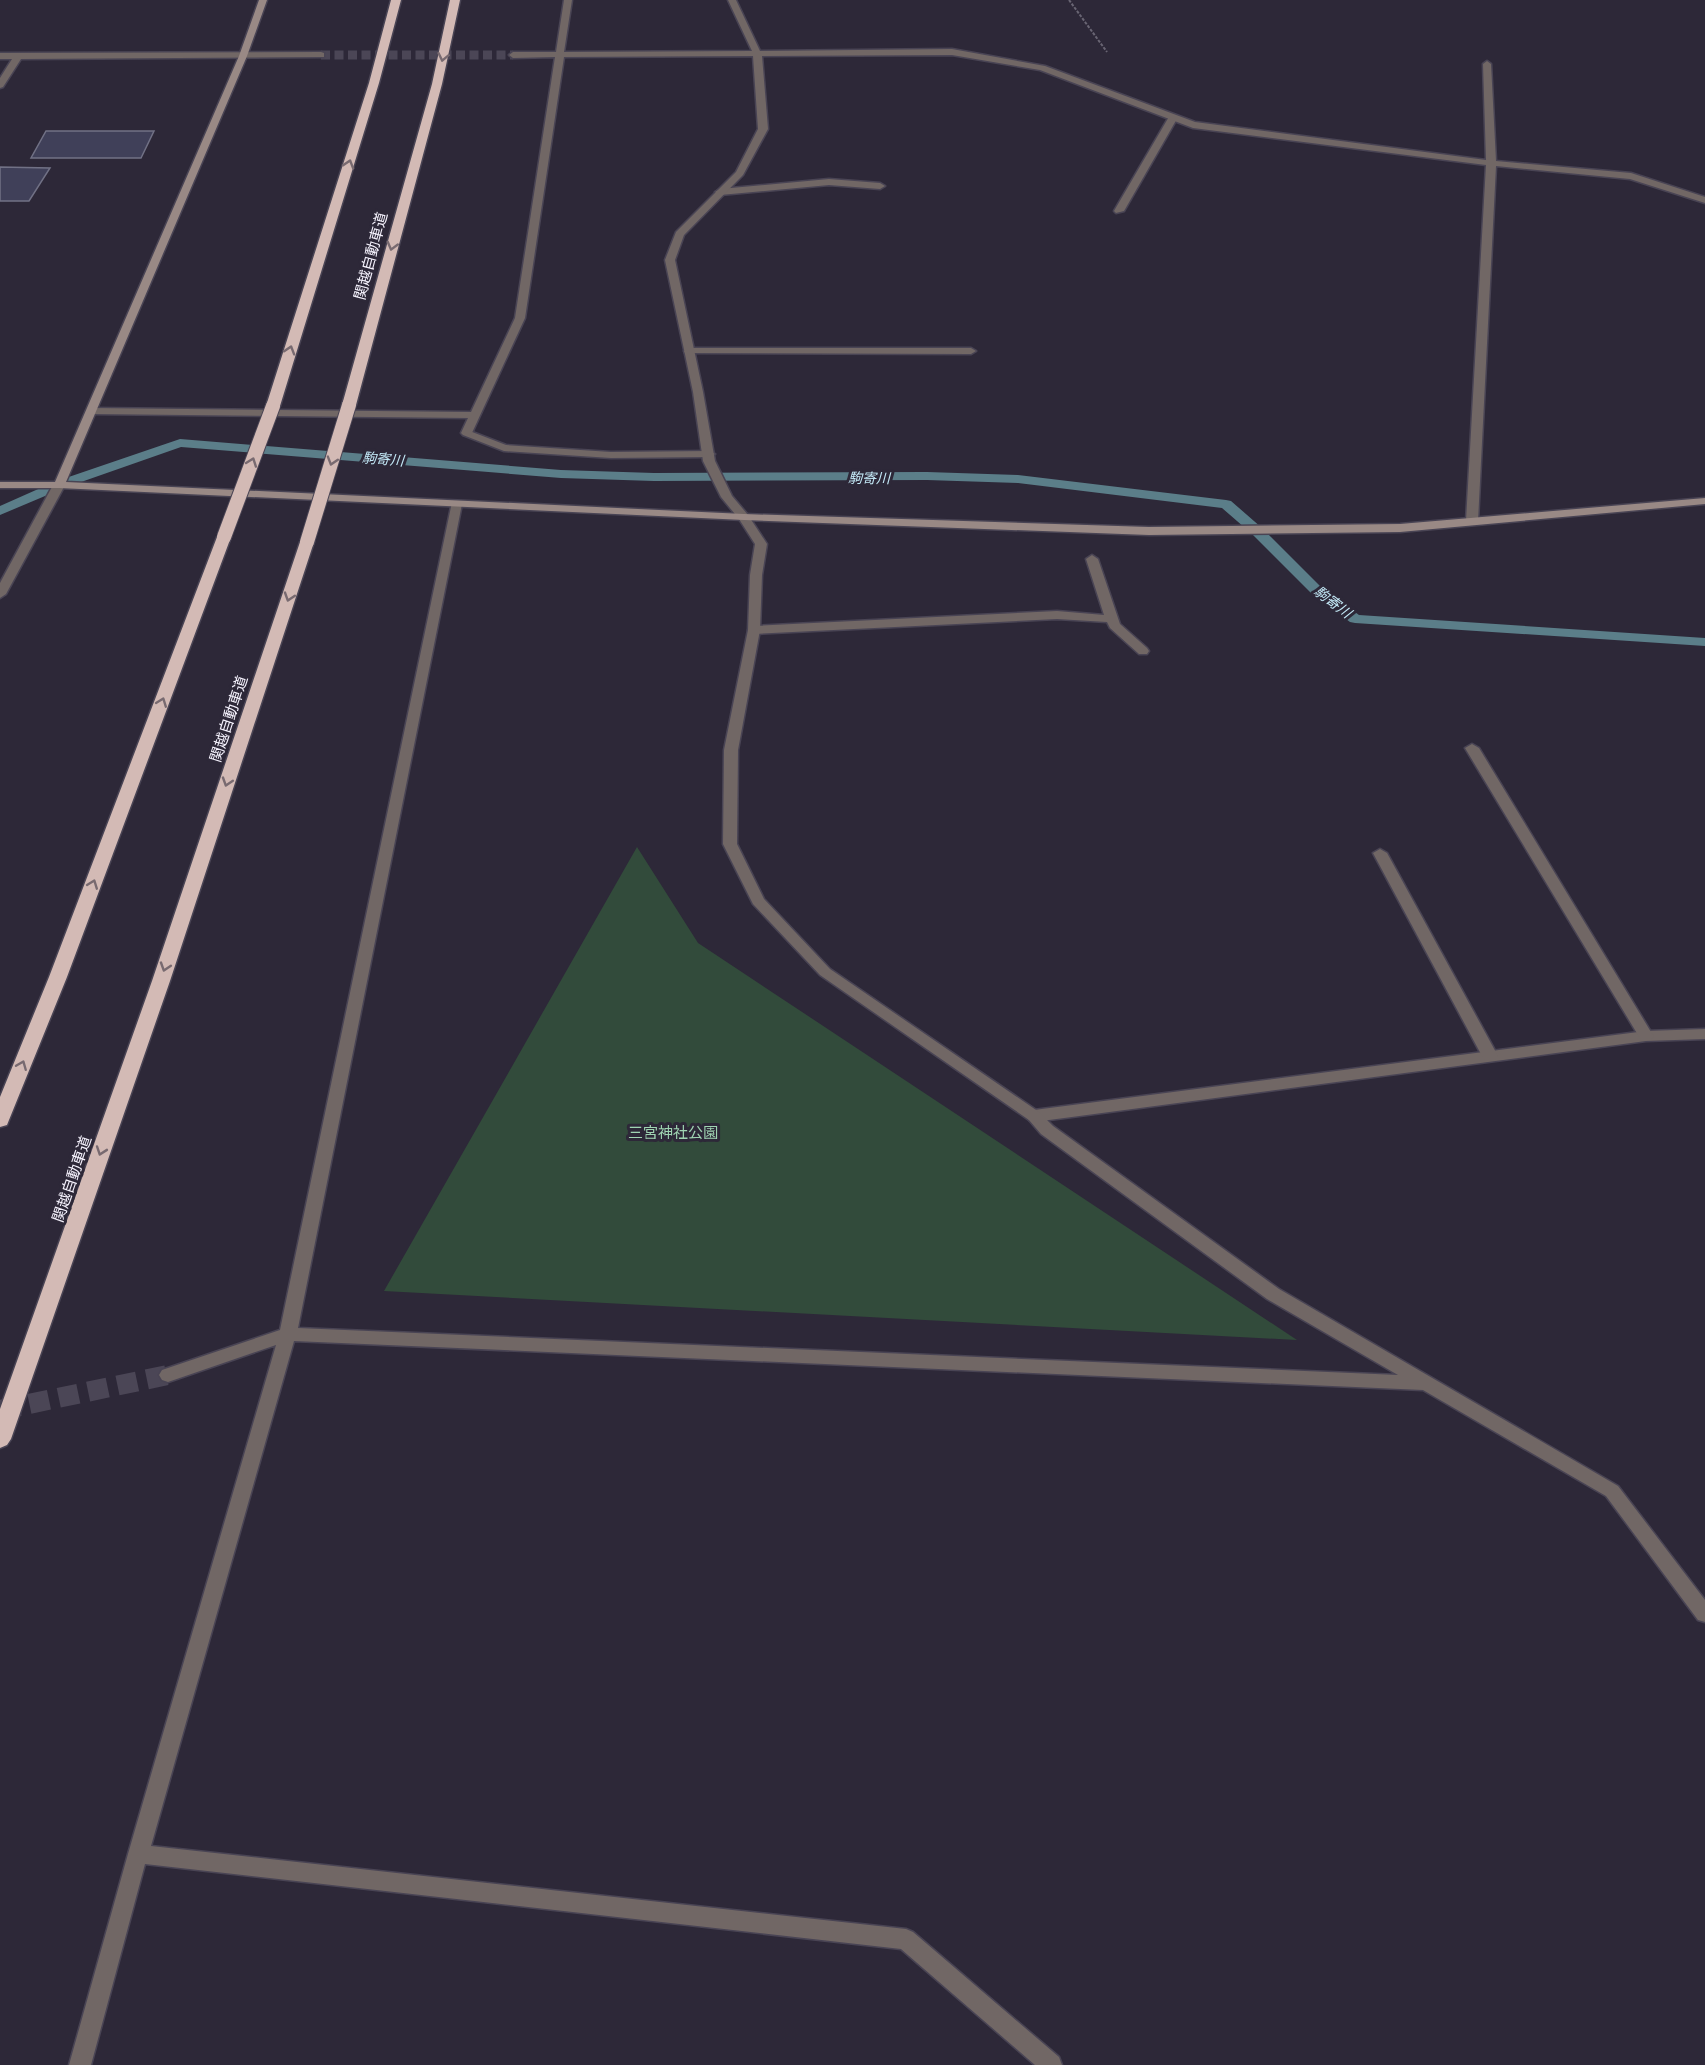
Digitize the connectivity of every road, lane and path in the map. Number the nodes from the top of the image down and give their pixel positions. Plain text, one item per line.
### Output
1 (263, 0) edge
2 (396, 0) edge
3 (455, 0) edge
4 (568, 0) edge
5 (732, 0) edge
6 (1069, 0) edge
7 (757, 53) junction
8 (321, 55) tunnel mouth
9 (513, 55) tunnel mouth
10 (561, 55) junction
11 (0, 56) edge
12 (18, 56) junction
13 (243, 56) junction
14 (1487, 64) dead end
15 (0, 85) edge
16 (1094, 87) junction
17 (1173, 117) junction
18 (1491, 162) junction
19 (880, 186) dead end
20 (720, 192) junction
21 (1705, 200) edge
22 (1119, 211) dead end
23 (689, 351) junction
24 (971, 351) dead end
25 (91, 411) junction
26 (475, 415) junction
27 (709, 458) junction
28 (0, 485) edge
29 (59, 485) junction
30 (1705, 501) edge
31 (456, 504) junction
32 (744, 517) junction
33 (1472, 521) junction
34 (1092, 559) dead end
35 (0, 594) edge
36 (1112, 620) junction
37 (754, 630) junction
38 (1143, 651) dead end
39 (1472, 748) dead end
40 (1380, 853) dead end
41 (1705, 1034) edge
42 (1646, 1036) junction
43 (1490, 1056) junction
44 (1034, 1116) junction
45 (0, 1120) edge
46 (288, 1334) junction
47 (168, 1375) tunnel mouth
48 (1428, 1383) junction
49 (0, 1439) edge
50 (1705, 1614) edge
51 (138, 1854) junction
52 (80, 2065) edge
53 (1051, 2065) edge

1 - 13 street
45 -> 2 highway, bridge
3 -> 49 highway, 関越自動車道, bridge
4 - 10 street
5 - 7 street
6 - 16 path
7 - 10 street
7 - 16 street
7 - 20 street
8 - 13 street
9 - 10 street
10 - 26 street
11 - 12 street
12 - 13 street
12 - 15 street
13 - 25 street
14 - 18 street
16 - 17 street
17 - 18 street
17 - 22 street
18 - 21 street
18 - 33 street
19 - 20 street
20 - 23 street
23 - 24 street
23 - 27 street
25 - 26 street
25 - 29 street
26 - 27 street
27 - 32 street
28 - 29 street
29 - 31 street
29 - 35 street
30 - 33 street
31 - 32 street
31 - 46 street
32 - 33 street
32 - 37 street
34 - 36 street
36 - 37 street
36 - 38 street
37 - 44 street
39 - 42 street
40 - 43 street
41 - 42 street
42 - 43 street
43 - 44 street
44 - 48 street
46 - 47 street
46 - 48 street
46 - 51 street
48 - 50 street
51 - 52 street
51 - 53 street

